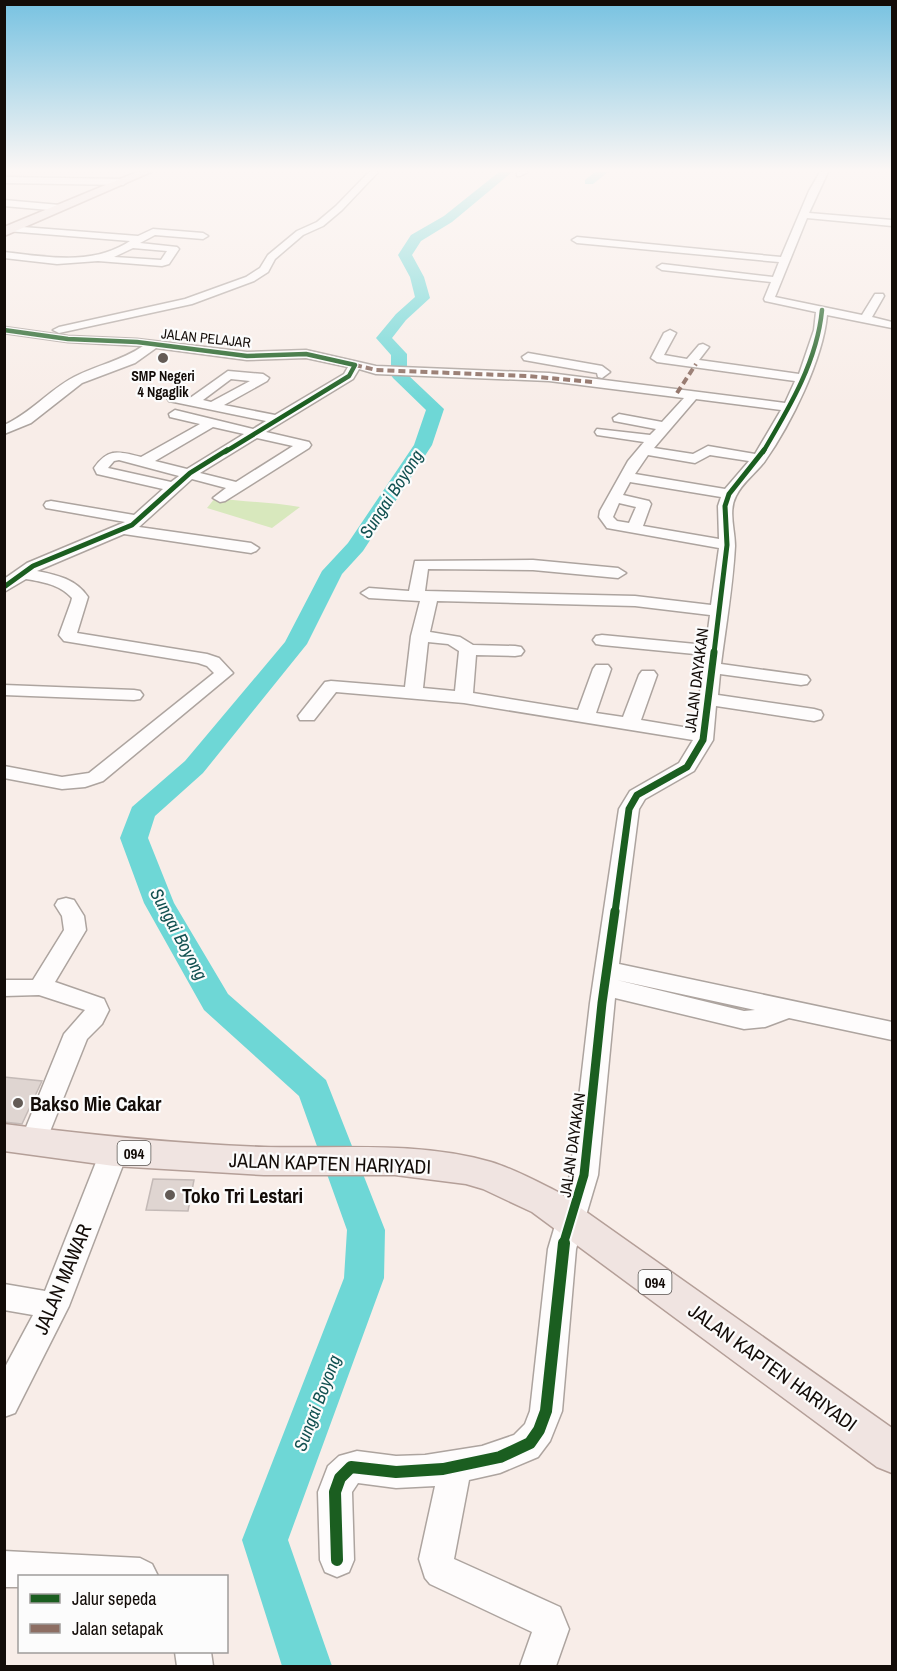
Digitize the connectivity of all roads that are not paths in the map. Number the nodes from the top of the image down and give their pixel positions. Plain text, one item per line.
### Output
1 (116, 250) edge
2 (173, 250) edge
3 (279, 250) edge
4 (680, 250) edge
5 (788, 250) edge
6 (4, 255) edge
7 (96, 258) junction
8 (783, 260) junction
9 (662, 267) dead end
10 (776, 280) junction
11 (892, 302) edge
12 (822, 310) junction
13 (865, 319) junction
14 (892, 324) edge
15 (4, 330) edge
16 (670, 333) dead end
17 (40, 335) junction
18 (152, 345) junction
19 (704, 347) dead end
20 (528, 357) dead end
21 (693, 364) junction
22 (352, 371) junction
23 (804, 375) junction
24 (592, 382) junction
25 (677, 393) junction
26 (693, 395) junction
27 (173, 398) dead end
28 (194, 402) junction
29 (213, 406) junction
30 (789, 407) junction
31 (175, 414) dead end
32 (619, 418) dead end
33 (279, 420) junction
34 (211, 423) junction
35 (666, 427) junction
36 (4, 430) edge
37 (602, 432) dead end
38 (256, 433) junction
39 (649, 445) junction
40 (759, 459) junction
41 (143, 462) junction
42 (190, 473) junction
43 (626, 477) junction
44 (236, 486) junction
45 (172, 487) junction
46 (729, 494) junction
47 (220, 498) dead end
48 (615, 498) junction
49 (51, 505) dead end
50 (138, 520) junction
51 (124, 529) junction
52 (634, 529) junction
53 (727, 544) junction
54 (251, 548) dead end
55 (21, 573) junction
56 (618, 573) dead end
57 (4, 587) edge
58 (369, 593) dead end
59 (423, 596) junction
60 (719, 611) junction
61 (420, 636) junction
62 (602, 640) dead end
63 (468, 651) junction
64 (514, 651) dead end
65 (713, 659) junction
66 (602, 669) dead end
67 (648, 675) dead end
68 (801, 680) dead end
69 (4, 690) edge
70 (414, 692) junction
71 (134, 695) dead end
72 (464, 697) junction
73 (708, 699) junction
74 (814, 715) dead end
75 (307, 716) dead end
76 (585, 718) junction
77 (630, 725) junction
78 (704, 736) junction
79 (7, 776) edge
80 (66, 904) dead end
81 (606, 979) junction
82 (43, 985) junction
83 (4, 988) edge
84 (892, 1031) edge
85 (19, 1139) edge
86 (114, 1152) junction
87 (571, 1220) junction
88 (4, 1297) edge
89 (54, 1306) junction
90 (4, 1402) edge
91 (892, 1453) edge
92 (456, 1465) junction
93 (337, 1560) dead end
94 (4, 1569) edge
95 (121, 1575) edge
96 (538, 1666) edge

1 - 7 street
2 - 7 street
3 - 17 street
4 - 8 street
5 - 8 street
6 - 7 street
8 - 10 street
9 - 10 street
10 - 12 street
11 - 13 street
12 - 13 street
12 - 23 street
13 - 14 street
15 - 17 street, JALAN PELAJAR
16 - 21 street
17 - 18 street, JALAN PELAJAR
18 - 22 street, JALAN PELAJAR
18 - 36 street
19 - 21 street
20 - 24 street
21 - 23 street
21 - 25 street
22 - 24 street
22 - 33 street
23 - 30 street
24 - 25 street
25 - 26 street
26 - 30 street
26 - 35 street
27 - 28 street
28 - 29 street
28 - 29 street
29 - 33 street
30 - 40 street
31 - 34 street
32 - 35 street
33 - 38 street
34 - 38 street
34 - 41 street
35 - 39 street
37 - 39 street
38 - 42 street
38 - 44 street
39 - 40 street
39 - 43 street
40 - 46 street
41 - 42 street
41 - 45 street
42 - 44 street
42 - 45 street
43 - 46 street
43 - 48 street
44 - 47 street
45 - 50 street
46 - 53 street, JALAN DAYAKAN
48 - 52 street
48 - 52 street
49 - 50 street
50 - 51 street
51 - 54 street
51 - 55 street
52 - 53 street
53 - 60 street, JALAN DAYAKAN
55 - 57 street
55 - 79 street
56 - 59 street
58 - 59 street
59 - 60 street
59 - 61 street
60 - 65 street, JALAN DAYAKAN
61 - 63 street
61 - 70 street
62 - 65 street
63 - 64 street
63 - 72 street
65 - 68 street
65 - 73 street, JALAN DAYAKAN
66 - 76 street
67 - 77 street
69 - 71 street
70 - 72 street
70 - 75 street
72 - 76 street
73 - 74 street
73 - 78 street, JALAN DAYAKAN
76 - 77 street
77 - 78 street
78 - 81 street, JALAN DAYAKAN
80 - 82 street
81 - 84 street
81 - 87 street, JALAN DAYAKAN
82 - 83 street
82 - 85 street
85 - 86 main road, JALAN KAPTEN HARIYADI / 094
86 - 87 main road, JALAN KAPTEN HARIYADI / 094
86 - 89 street, JALAN MAWAR
87 - 91 main road, JALAN KAPTEN HARIYADI / 094
87 - 92 street, JALAN DAYAKAN
88 - 89 street
89 - 90 street, JALAN MAWAR
92 - 93 street, JALAN DAYAKAN
92 - 96 street
94 - 95 street

